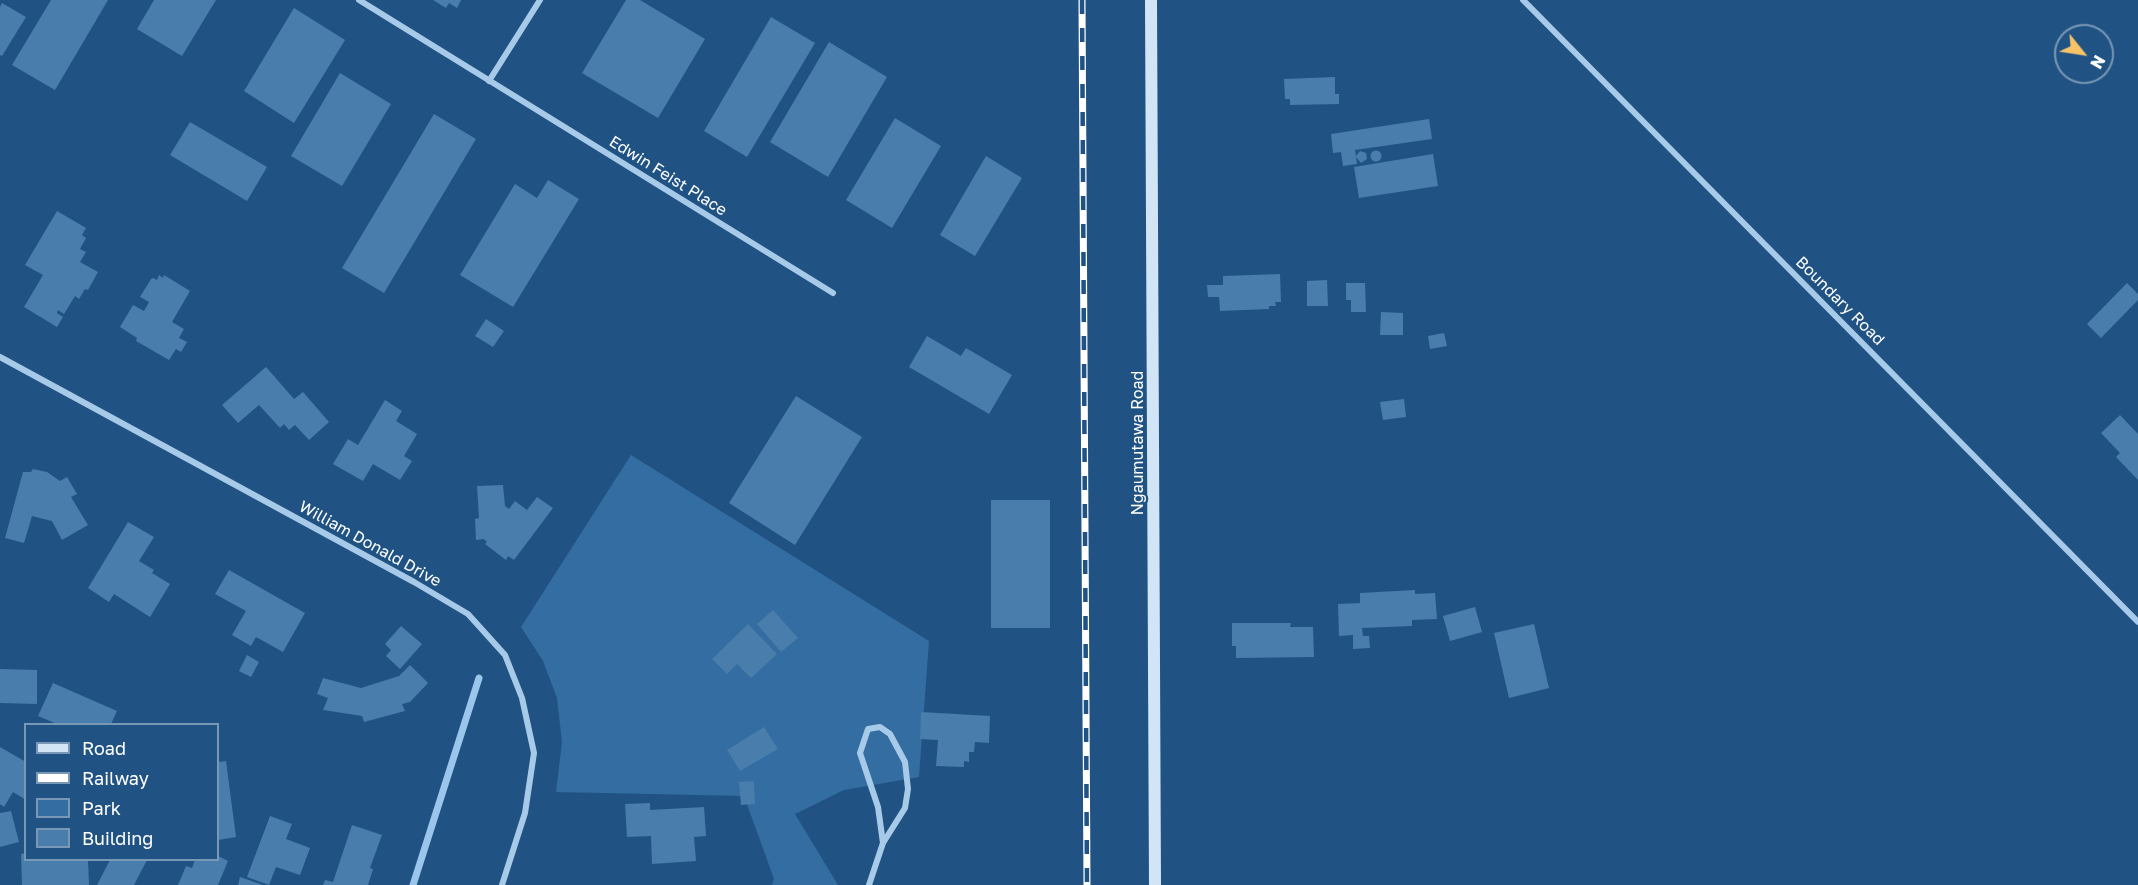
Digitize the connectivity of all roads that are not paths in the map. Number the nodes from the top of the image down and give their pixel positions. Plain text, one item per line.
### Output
1 (359, 0) edge
2 (540, 0) edge
3 (1151, 0) edge
4 (1523, 0) edge
5 (489, 81) junction
6 (833, 293) dead end
7 (0, 357) edge
8 (2138, 622) edge
9 (884, 843) junction
10 (502, 885) edge
11 (869, 885) edge
12 (1155, 885) edge

1 - 5 street, Edwin Feist Place
2 - 5 street
3 - 12 main road, Ngaumutawa Road
4 - 8 street, Boundary Road
5 - 6 street, Edwin Feist Place
7 - 10 street, William Donald Drive
9 - 9 street
9 - 11 street

